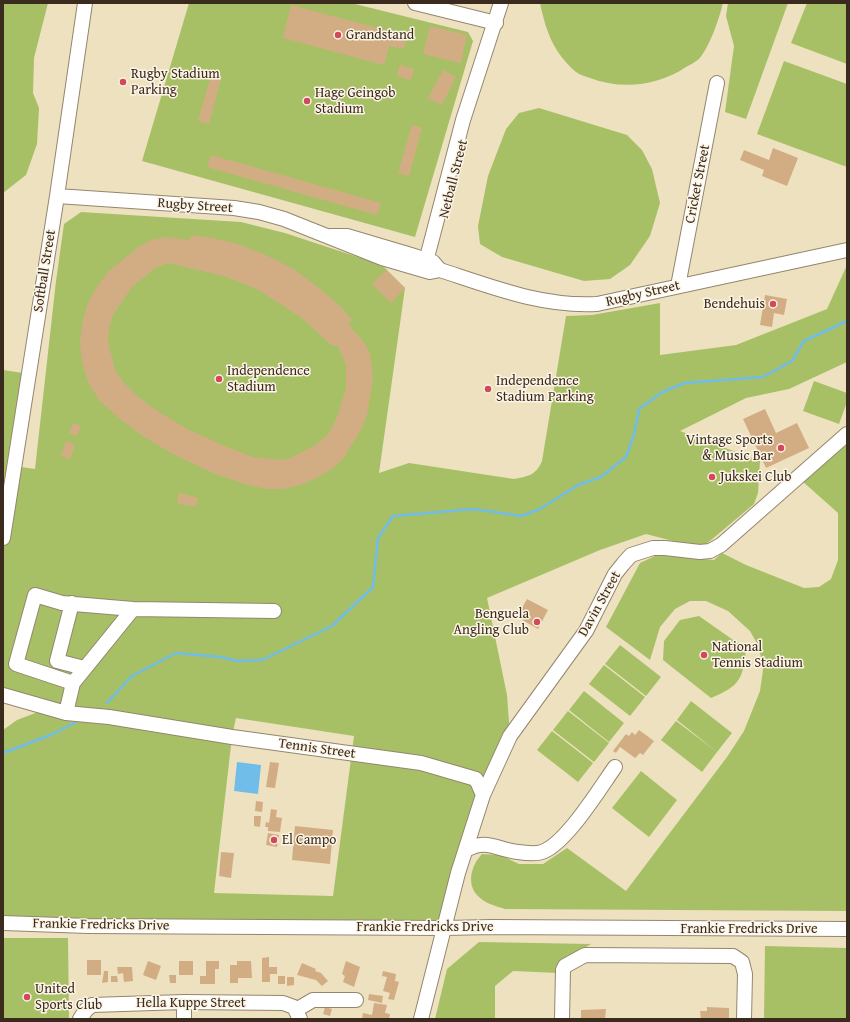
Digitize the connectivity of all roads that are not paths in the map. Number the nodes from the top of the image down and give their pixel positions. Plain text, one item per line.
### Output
1 (84, 3) edge
2 (415, 3) edge
3 (502, 3) edge
4 (496, 23) junction
5 (717, 83) dead end
6 (57, 196) junction
7 (847, 250) edge
8 (430, 267) junction
9 (678, 286) junction
10 (847, 434) edge
11 (3, 538) edge
12 (72, 603) junction
13 (133, 608) junction
14 (274, 611) dead end
15 (84, 668) junction
16 (73, 683) junction
17 (3, 695) edge
18 (66, 713) junction
19 (615, 767) dead end
20 (483, 795) junction
21 (466, 850) junction
22 (3, 923) edge
23 (444, 928) junction
24 (847, 929) edge
25 (356, 1000) dead end
26 (184, 1002) junction
27 (298, 1015) edge
28 (80, 1019) edge
29 (184, 1019) edge
30 (421, 1019) edge
31 (562, 1019) edge
32 (744, 1019) edge

1 - 6 street, Softball Street
2 - 4 street
3 - 4 street, Netball Street
4 - 8 street, Netball Street
5 - 9 street, Cricket Street
6 - 8 street, Rugby Street
6 - 11 street, Softball Street
7 - 9 street, Rugby Street
8 - 9 street, Rugby Street
10 - 20 street, Davin Street
12 - 13 street
12 - 15 street
12 - 16 street
13 - 14 street
13 - 15 street
15 - 16 street
16 - 18 street
17 - 18 street, Tennis Street
18 - 20 street, Tennis Street
19 - 21 street
20 - 21 street
21 - 23 street
22 - 23 street, Frankie Fredricks Drive
23 - 24 street, Frankie Fredricks Drive
23 - 30 street
25 - 27 street
26 - 27 street, Hella Kuppe Street
26 - 28 street, Hella Kuppe Street
26 - 29 street
31 - 32 street

